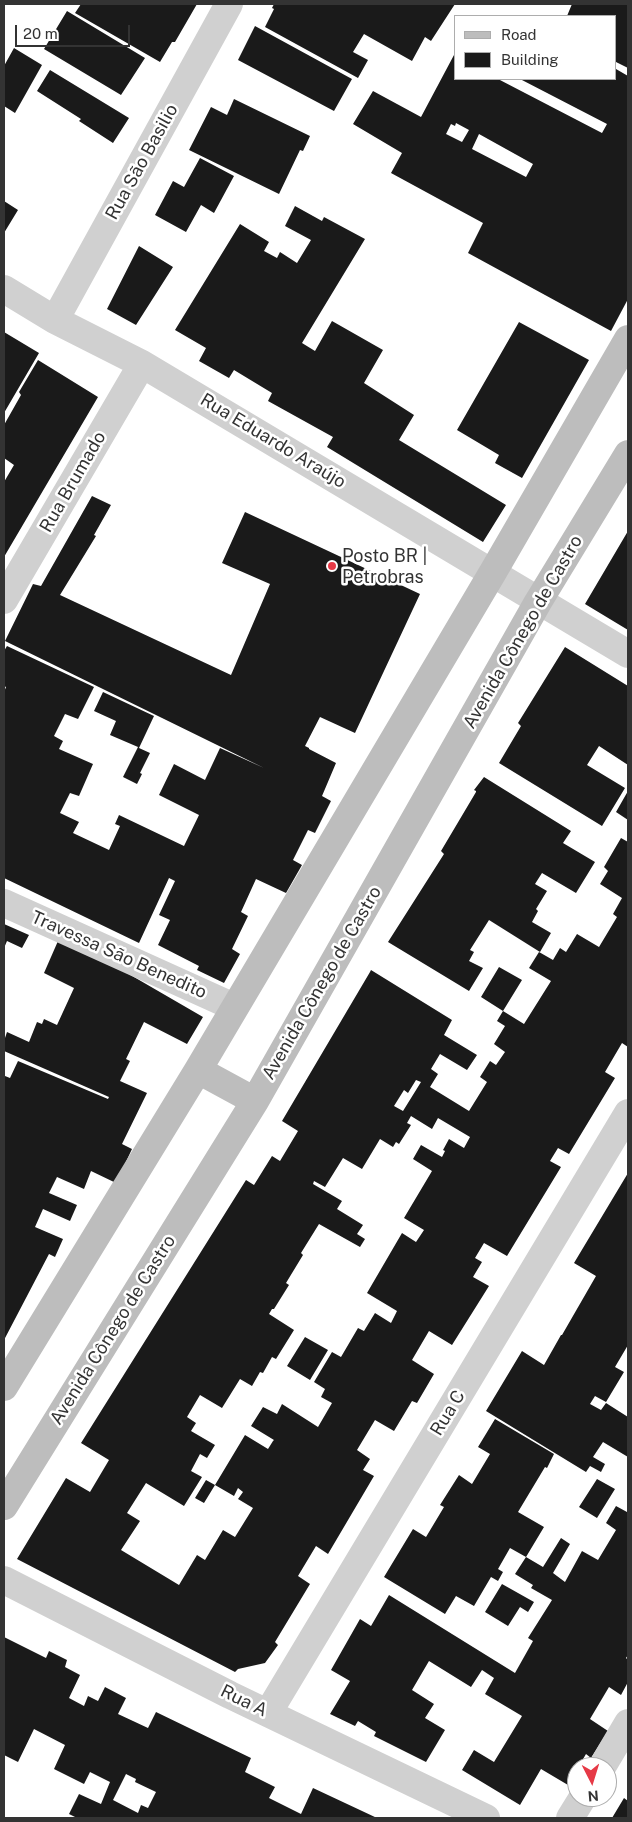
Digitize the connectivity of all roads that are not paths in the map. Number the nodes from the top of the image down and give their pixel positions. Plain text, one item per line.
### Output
1 (229, 4) edge
2 (4, 289) edge
3 (55, 320) junction
4 (628, 339) edge
5 (142, 364) junction
6 (628, 454) edge
7 (493, 572) junction
8 (4, 600) edge
9 (538, 602) junction
10 (628, 654) edge
11 (4, 903) edge
12 (234, 1007) junction
13 (198, 1070) junction
14 (255, 1100) junction
15 (628, 1113) edge
16 (4, 1387) edge
17 (4, 1506) edge
18 (4, 1580) edge
19 (268, 1714) junction
20 (628, 1723) edge
21 (608, 1757) edge
22 (577, 1807) edge
23 (486, 1818) edge
24 (570, 1818) edge

1 - 3 street, Rua São Basilio
2 - 3 street, Rua Eduardo Araújo
3 - 5 street, Rua Eduardo Araújo
4 - 7 main road
5 - 7 street, Rua Eduardo Araújo
5 - 8 street, Rua Brumado
6 - 9 main road, Avenida Cônego de Castro
7 - 9 street, Rua Eduardo Araújo
7 - 12 main road
9 - 10 street, Rua Eduardo Araújo
9 - 14 main road, Avenida Cônego de Castro
11 - 12 street, Travessa São Benedito
12 - 13 main road
13 - 14 main road
13 - 16 main road
14 - 17 main road, Avenida Cônego de Castro
15 - 19 street, Rua C
18 - 19 street, Rua A
19 - 23 street, Rua A
20 - 21 street
22 - 24 street

